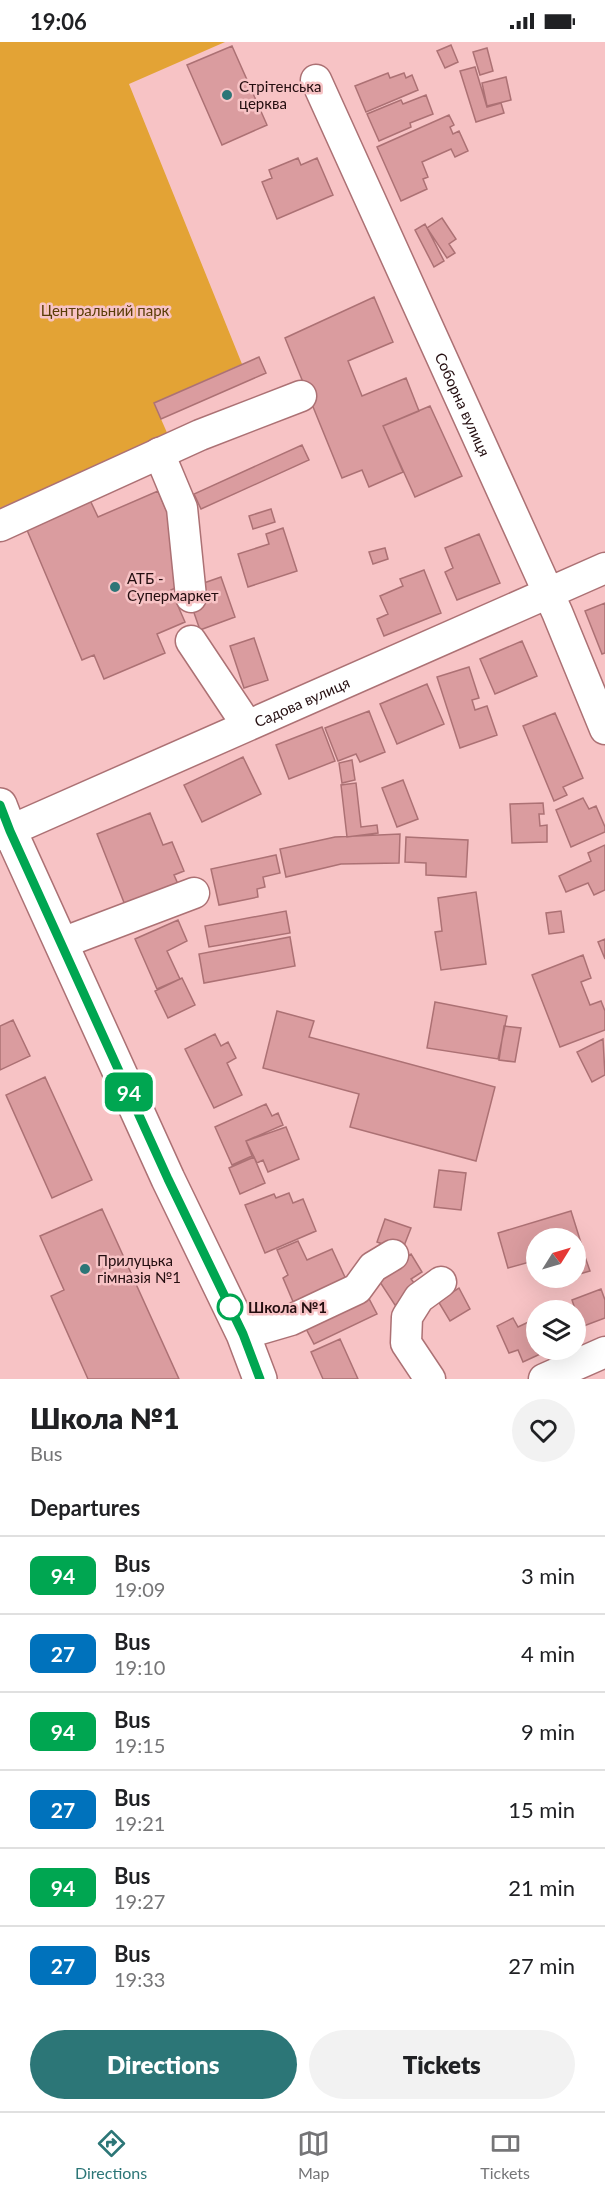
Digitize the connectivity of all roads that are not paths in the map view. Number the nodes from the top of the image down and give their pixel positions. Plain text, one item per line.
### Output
1 (316, 80) dead end
2 (301, 396) dead end
3 (159, 453) junction
4 (0, 526) edge
5 (605, 568) edge
6 (547, 592) junction
7 (191, 597) dead end
8 (191, 641) dead end
9 (247, 725) junction
10 (605, 729) edge
11 (3, 823) edge
12 (194, 893) dead end
13 (62, 943) junction
14 (393, 1255) dead end
15 (441, 1281) dead end
16 (243, 1334) junction
17 (605, 1352) edge
18 (260, 1379) edge
19 (430, 1379) edge
20 (544, 1379) edge

1 - 6 street, Соборна вулиця
2 - 3 street
3 - 4 street
3 - 7 street
5 - 6 street, Садова вулиця
6 - 9 street, Садова вулиця
6 - 10 street, Соборна вулиця
8 - 9 street
9 - 11 street, Садова вулиця
11 - 13 main road
12 - 13 street
13 - 16 main road
14 - 16 street
15 - 19 street
16 - 18 main road
17 - 20 street

